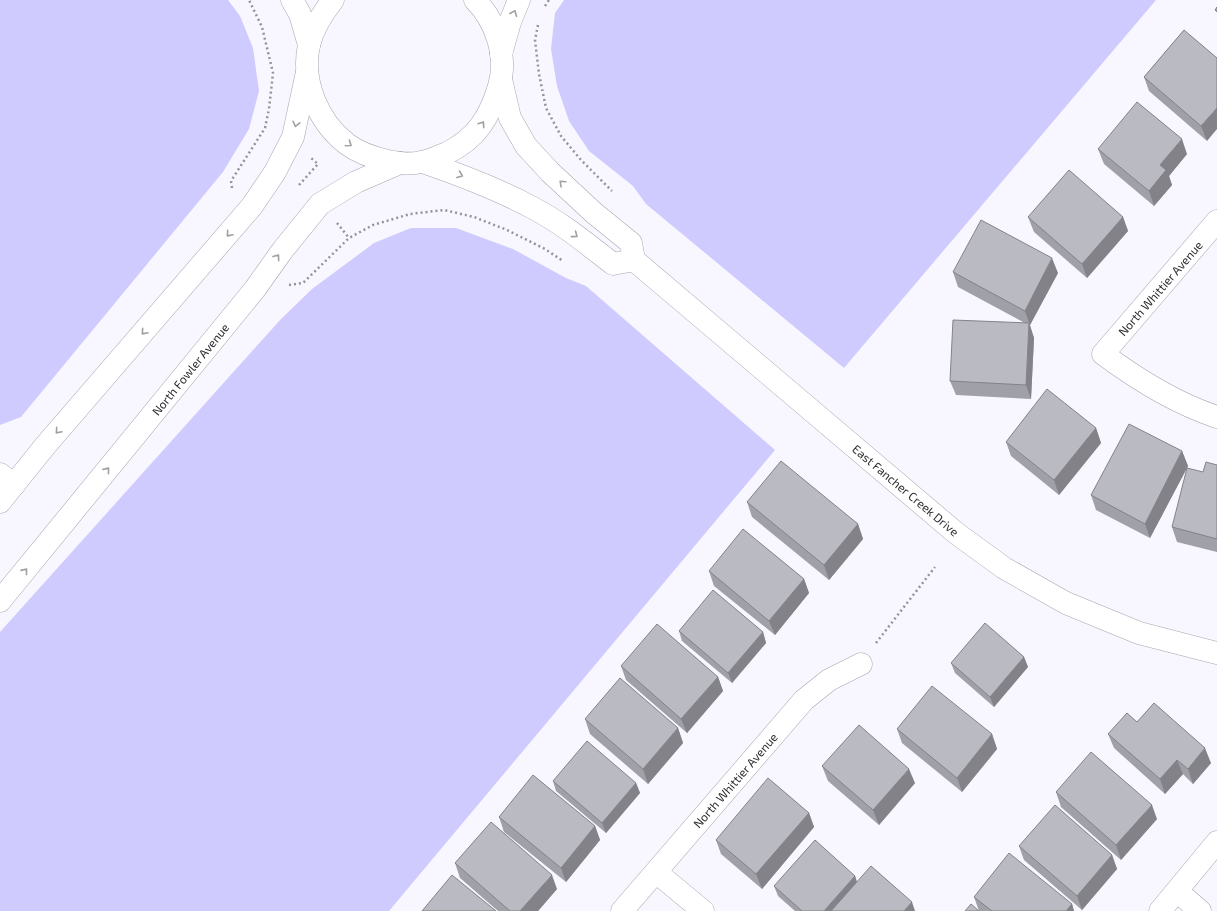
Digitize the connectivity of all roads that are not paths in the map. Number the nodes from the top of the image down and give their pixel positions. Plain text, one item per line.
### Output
1 (292, 0) edge
2 (333, 0) edge
3 (475, 0) edge
4 (519, 0) edge
5 (309, 45) junction
6 (501, 54) junction
7 (307, 72) junction
8 (501, 79) junction
9 (423, 162) junction
10 (400, 163) junction
11 (1217, 221) edge
12 (634, 260) junction
13 (1217, 417) edge
14 (7, 480) edge
15 (0, 502) edge
16 (0, 602) edge
17 (1217, 653) edge
18 (861, 664) road end
19 (1217, 842) edge
20 (656, 872) junction
21 (1177, 891) junction
22 (622, 911) edge
23 (703, 911) edge
24 (1160, 911) edge
25 (1200, 911) edge

1 - 5 street
2 - 5 street
3 - 6 street
6 -> 4 street
5 - 7 street
6 - 8 street
7 -> 10 street
7 -> 14 street
9 -> 8 street
12 -> 8 street
9 - 10 street
9 -> 12 street
16 -> 10 street, North Fowler Avenue
11 - 13 street, North Whittier Avenue
12 - 17 street, East Fancher Creek Drive
14 - 15 street
18 - 20 street, North Whittier Avenue
19 - 21 street
20 - 22 street, North Whittier Avenue
20 - 23 street
21 - 24 street
21 - 25 street

